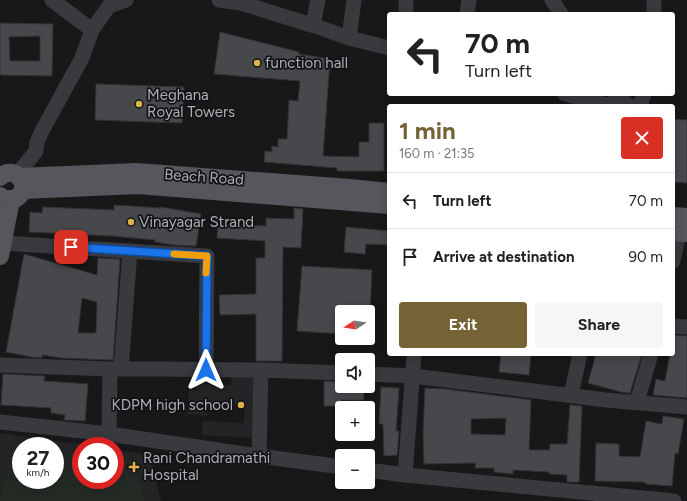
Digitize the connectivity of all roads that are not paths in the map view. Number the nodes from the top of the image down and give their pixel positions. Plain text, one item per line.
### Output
1 (52, 0) edge
2 (126, 0) edge
3 (218, 0) edge
4 (318, 0) edge
5 (354, 0) edge
6 (406, 0) edge
7 (469, 0) edge
8 (552, 0) edge
9 (654, 0) edge
10 (238, 2) edge
11 (109, 3) edge
12 (264, 5) edge
13 (406, 12) edge
14 (467, 12) edge
15 (560, 12) edge
16 (654, 12) edge
17 (313, 25) junction
18 (92, 30) junction
19 (350, 38) junction
20 (387, 47) edge
21 (573, 96) edge
22 (617, 96) edge
23 (603, 104) edge
24 (627, 104) edge
25 (9, 182) edge
26 (387, 192) edge
27 (387, 205) edge
28 (675, 216) edge
29 (687, 217) edge
30 (679, 236) edge
31 (1, 250) edge
32 (130, 251) junction
33 (675, 253) edge
34 (675, 326) edge
35 (687, 327) edge
36 (414, 356) edge
37 (580, 356) edge
38 (650, 356) edge
39 (0, 365) edge
40 (115, 369) junction
41 (206, 370) junction
42 (261, 370) junction
43 (335, 373) edge
44 (375, 374) edge
45 (413, 376) junction
46 (571, 395) junction
47 (637, 402) junction
48 (687, 407) edge
49 (0, 422) edge
50 (109, 434) junction
51 (259, 456) junction
52 (335, 466) edge
53 (375, 471) edge
54 (405, 475) junction
55 (674, 501) edge

1 - 18 street
2 - 11 street
3 - 10 street
4 - 17 street
5 - 19 street
6 - 13 street
7 - 14 street
8 - 15 street
9 - 16 street
10 - 12 street
11 - 18 street
12 - 17 street
17 - 19 street
18 - 25 street
19 - 20 street
21 - 23 street
22 - 24 street
25 - 26 main road, Beach Road
25 - 27 main road, Beach Road
25 - 31 main road
28 - 29 main road
30 - 33 street
31 - 32 street
32 - 40 street
32 - 41 street
34 - 35 street
36 - 45 street
37 - 46 street
38 - 47 street
39 - 40 street
40 - 41 street
40 - 50 street
41 - 42 street
42 - 43 street
42 - 51 street
44 - 45 street
45 - 46 street
45 - 54 street
46 - 47 street
47 - 48 street
49 - 50 street
50 - 51 street
51 - 52 street
53 - 54 street
54 - 55 street

